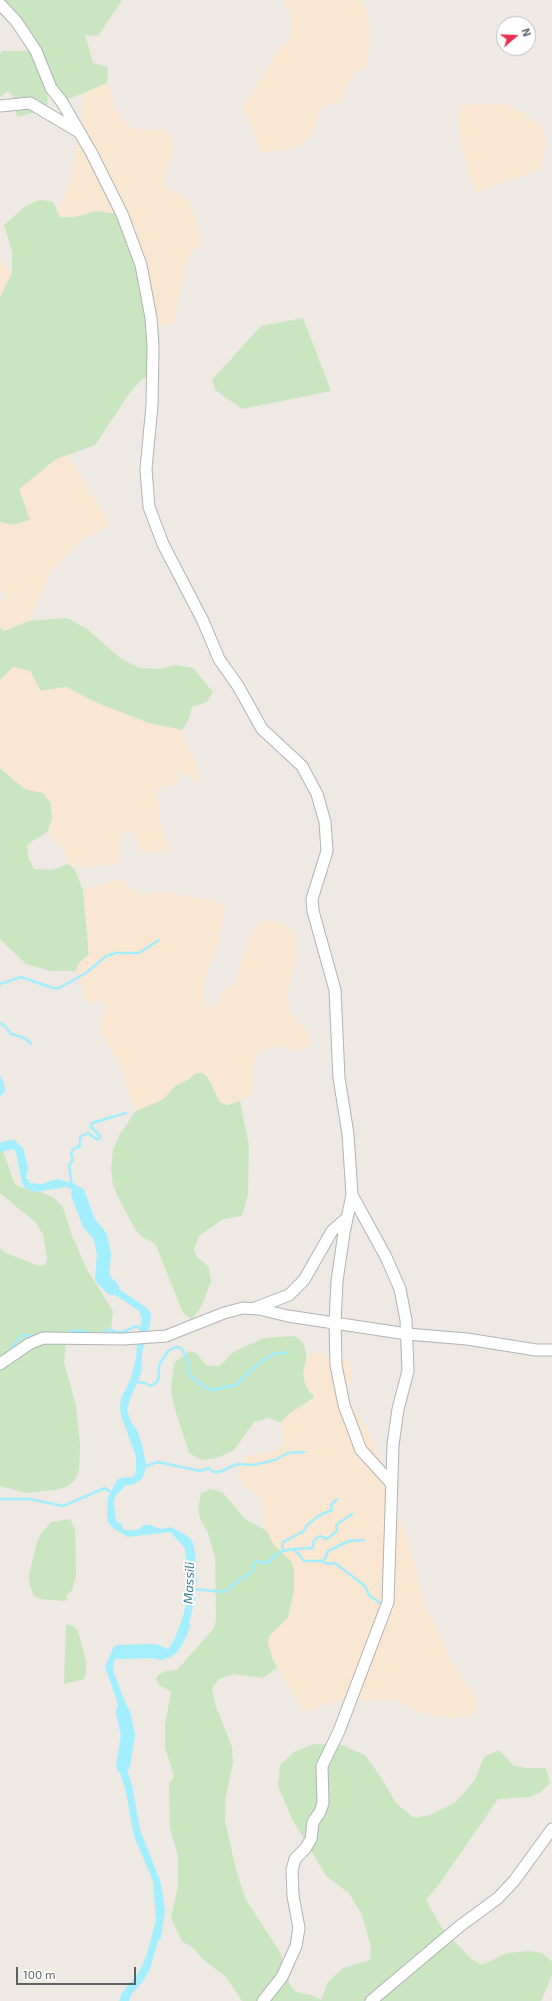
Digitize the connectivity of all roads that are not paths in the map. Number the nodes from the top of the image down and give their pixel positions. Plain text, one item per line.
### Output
1 (0, 4) edge
2 (0, 106) edge
3 (80, 133) junction
4 (352, 1195) junction
5 (347, 1218) junction
6 (252, 1309) junction
7 (335, 1323) junction
8 (407, 1334) junction
9 (552, 1350) edge
10 (2, 1360) edge
11 (392, 1484) junction
12 (552, 1829) edge
13 (263, 2001) edge
14 (371, 2001) edge

1 - 3 street
2 - 3 street
3 - 4 street
4 - 5 street
4 - 8 street
5 - 6 street
5 - 7 street
6 - 7 street
6 - 10 street
7 - 8 street
7 - 11 street
8 - 9 street
8 - 11 street
11 - 13 street
12 - 14 street

